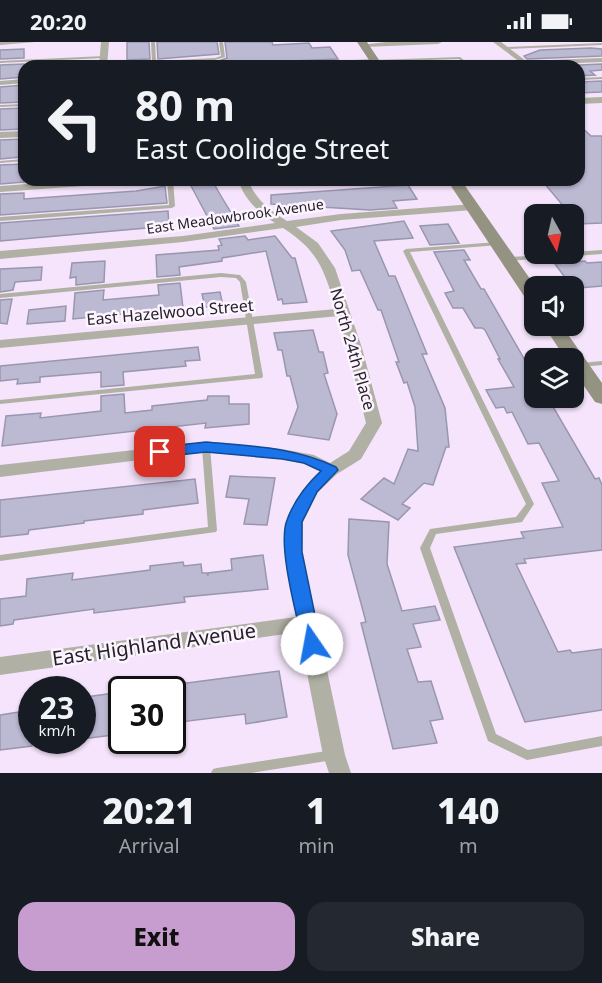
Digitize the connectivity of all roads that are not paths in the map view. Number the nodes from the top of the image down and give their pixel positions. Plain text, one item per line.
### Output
1 (31, 42) edge
2 (105, 42) edge
3 (153, 42) edge
4 (221, 42) edge
5 (438, 42) edge
6 (496, 42) edge
7 (0, 44) edge
8 (363, 44) edge
9 (602, 44) edge
10 (506, 48) junction
11 (103, 60) edge
12 (154, 60) edge
13 (182, 60) edge
14 (374, 60) edge
15 (418, 60) edge
16 (462, 60) edge
17 (520, 60) edge
18 (602, 60) edge
19 (585, 61) edge
20 (0, 62) edge
21 (18, 62) edge
22 (602, 78) edge
23 (585, 79) edge
24 (18, 82) edge
25 (0, 83) edge
26 (602, 100) edge
27 (585, 101) edge
28 (18, 105) edge
29 (0, 106) edge
30 (18, 134) edge
31 (0, 135) edge
32 (18, 160) edge
33 (0, 162) edge
34 (42, 186) edge
35 (170, 186) edge
36 (245, 186) edge
37 (458, 186) edge
38 (0, 189) edge
39 (473, 207) junction
40 (0, 219) edge
41 (285, 223) junction
42 (497, 244) junction
43 (602, 252) edge
44 (0, 255) edge
45 (508, 259) junction
46 (524, 283) edge
47 (0, 296) edge
48 (344, 312) junction
49 (251, 321) junction
50 (0, 344) edge
51 (602, 363) edge
52 (584, 365) edge
53 (584, 372) edge
54 (602, 398) edge
55 (0, 402) edge
56 (206, 447) junction
57 (331, 470) junction
58 (0, 471) edge
59 (0, 558) edge
60 (308, 623) junction
61 (0, 666) edge
62 (602, 741) edge
63 (334, 755) junction
64 (217, 773) edge
65 (340, 773) edge

1 - 7 street
2 - 11 street
3 - 12 lane
4 - 13 lane
5 - 8 street
6 - 10 street
8 - 14 main road
9 - 10 lane
10 - 17 street
15 - 16 lane
18 - 19 street
20 - 21 lane
22 - 23 lane
24 - 25 street
26 - 27 street
28 - 29 lane
30 - 31 street
32 - 33 lane
34 - 38 street
35 - 40 lane
36 - 41 street, North 24th Place
37 - 39 main road
39 - 41 street, East Meadowbrook Avenue
39 - 42 main road
41 - 44 street, East Meadowbrook Avenue
41 - 48 street, North 24th Place
42 - 45 main road
42 - 62 lane
43 - 45 lane
45 - 46 main road
47 - 49 lane
48 - 49 street, East Hazelwood Street
48 - 57 street, North 24th Place
49 - 50 street, East Hazelwood Street
49 - 55 lane
51 - 52 lane
53 - 54 main road
56 - 57 street
56 - 58 street
56 - 59 lane
57 - 60 street, North 24th Place
60 - 61 street, East Highland Avenue
60 - 63 street, North 24th Place
63 - 64 lane
63 - 65 street, North 24th Place

